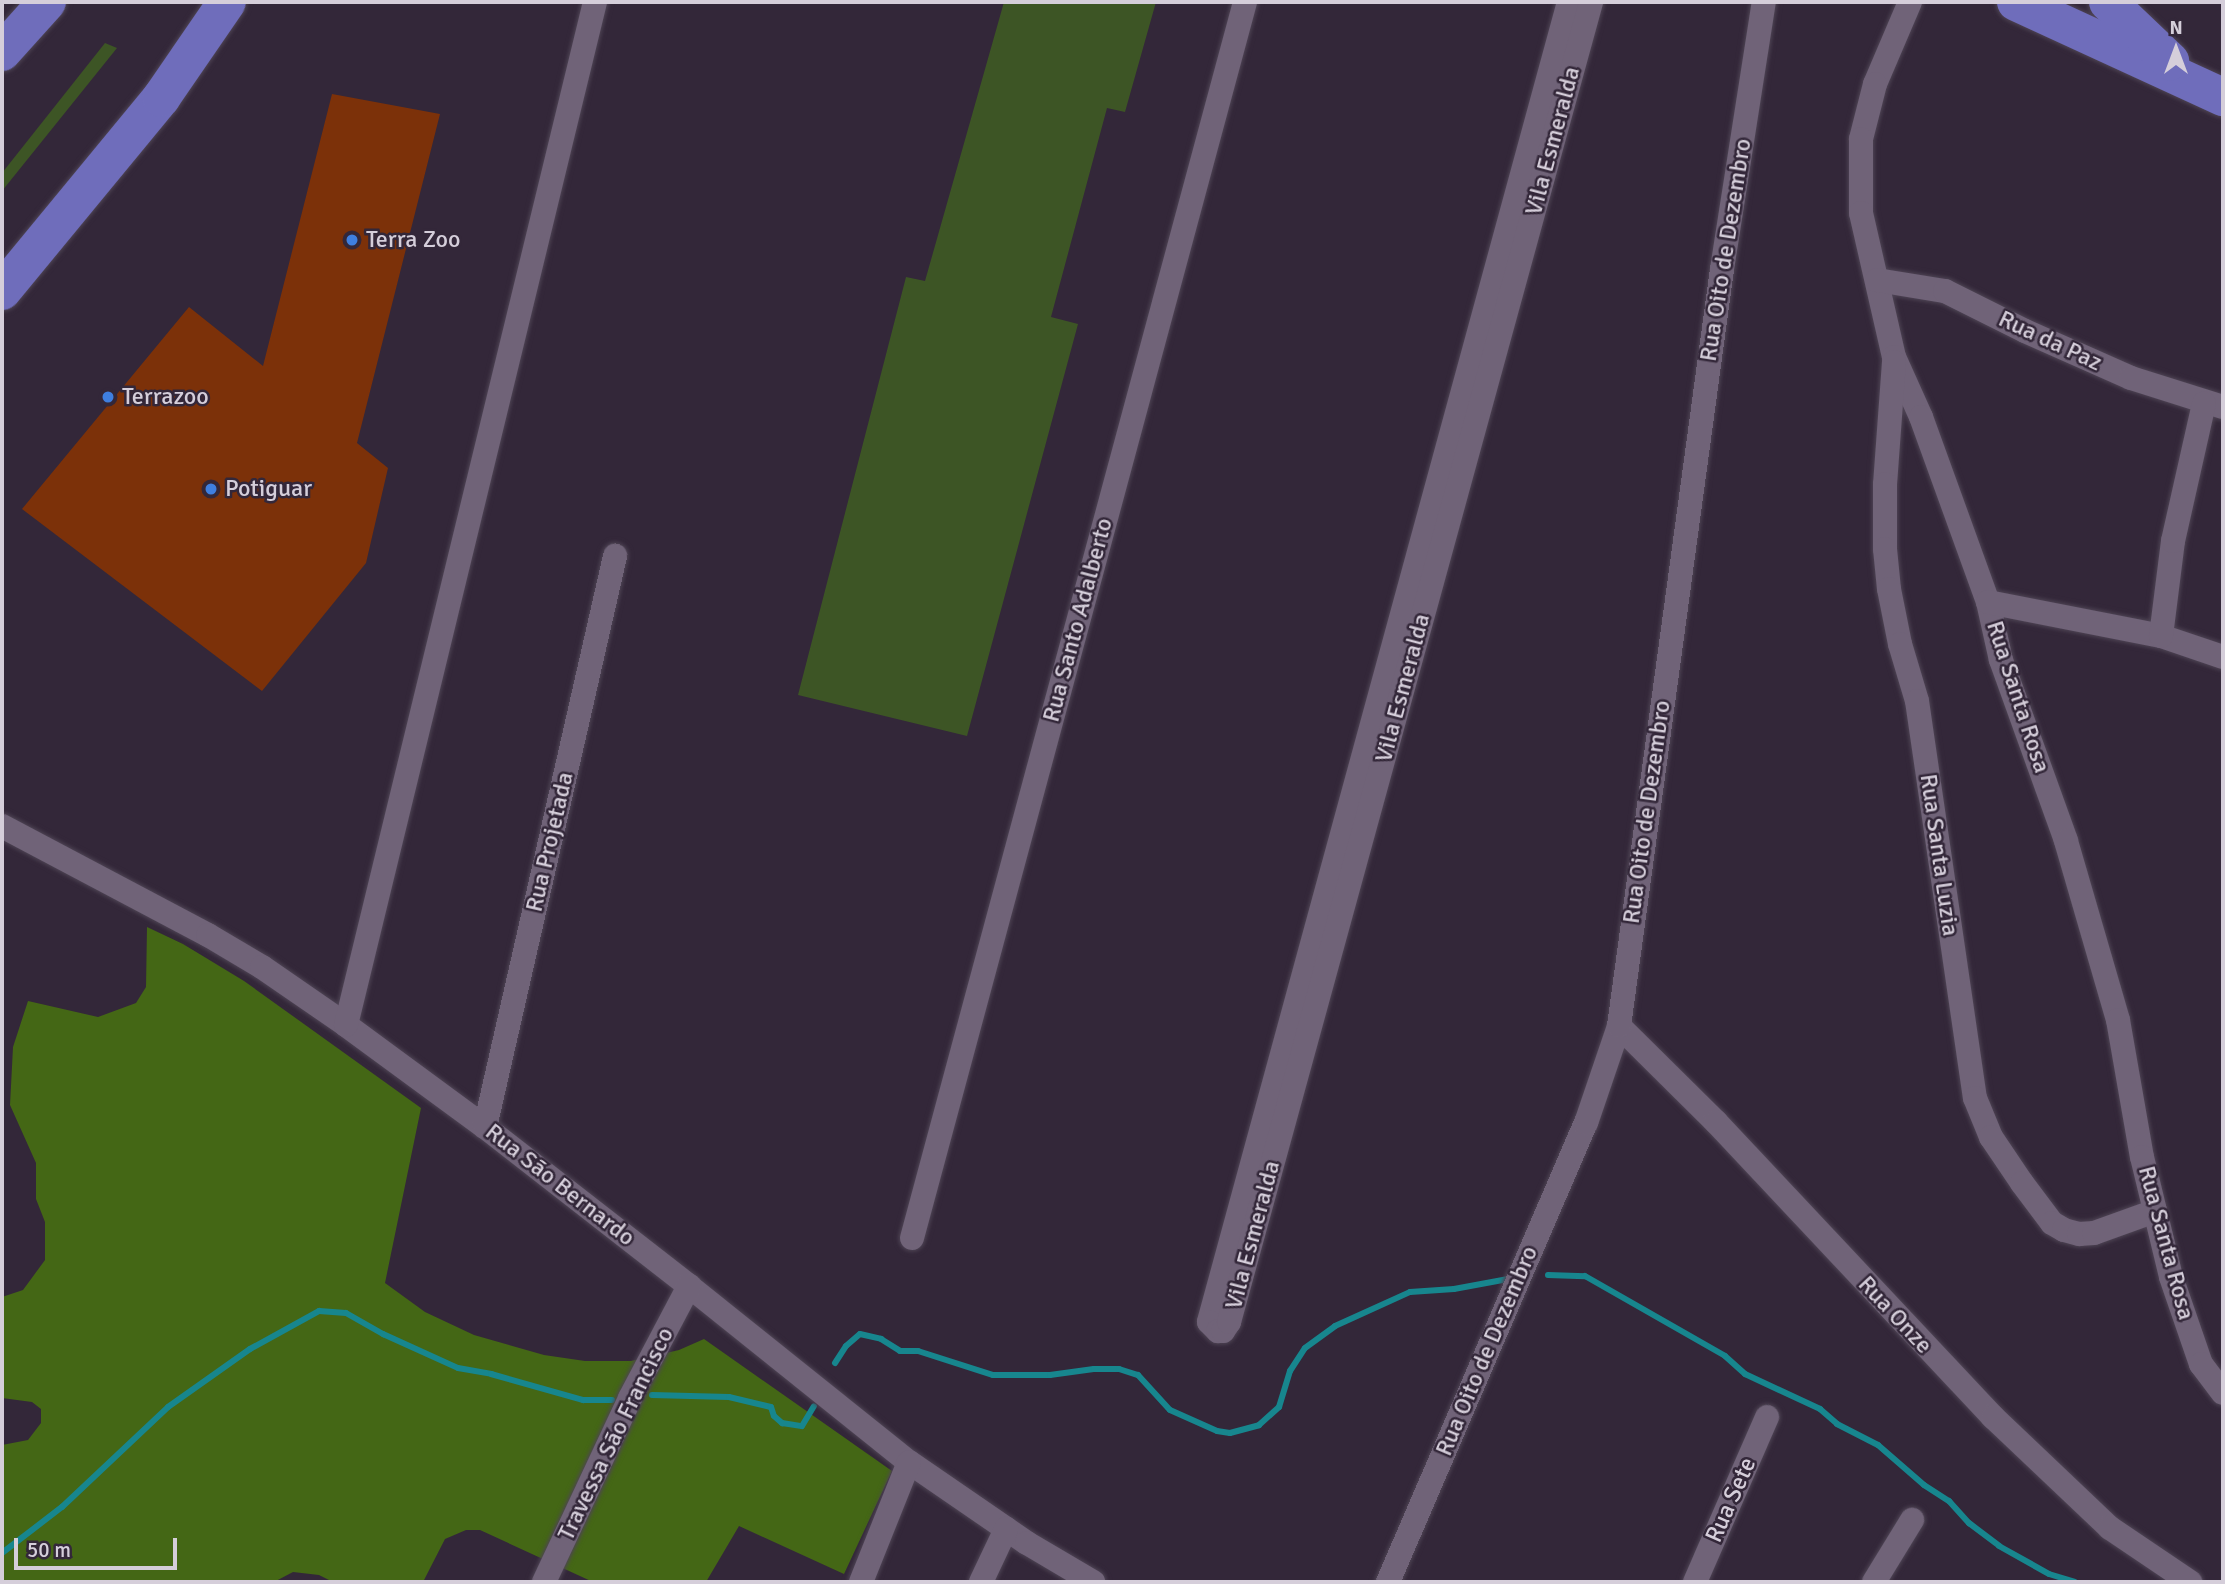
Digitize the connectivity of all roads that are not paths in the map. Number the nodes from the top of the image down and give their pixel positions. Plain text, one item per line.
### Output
1 (45, 2) edge
2 (595, 2) edge
3 (1245, 2) edge
4 (1569, 2) edge
5 (1591, 2) edge
6 (1764, 2) edge
7 (1910, 2) edge
8 (2016, 2) edge
9 (2108, 2) edge
10 (227, 6) edge
11 (2, 52) edge
12 (2208, 90) edge
13 (1545, 132) junction
14 (1877, 279) junction
15 (2, 291) edge
16 (1894, 357) junction
17 (2214, 405) edge
18 (615, 556) dead end
19 (1418, 598) junction
20 (1989, 601) junction
21 (2161, 636) junction
22 (2223, 657) edge
23 (2, 826) edge
24 (346, 1025) junction
25 (1619, 1026) junction
26 (485, 1127) junction
27 (2155, 1211) junction
28 (912, 1238) dead end
29 (690, 1286) junction
30 (2223, 1393) edge
31 (1767, 1418) dead end
32 (909, 1462) junction
33 (1912, 1520) dead end
34 (1006, 1530) junction
35 (544, 1582) edge
36 (861, 1582) edge
37 (981, 1582) edge
38 (1093, 1582) edge
39 (1388, 1582) edge
40 (1695, 1582) edge
41 (1874, 1582) edge
42 (2190, 1582) edge

1 - 11 main road
2 - 24 street
3 - 28 street, Rua Santo Adalberto
4 - 13 street, Vila Esmeralda
5 - 13 street, Vila Esmeralda
6 - 25 street, Rua Oito de Dezembro
7 - 14 street, Rua Santa Rosa
8 - 12 main road
9 - 12 main road
10 - 15 main road
13 - 19 street, Vila Esmeralda
14 - 16 street, Rua Santa Rosa
14 - 17 street, Rua da Paz
16 - 20 street, Rua Santa Rosa
16 - 27 street, Rua Santa Luzia
17 - 21 street
18 - 26 street, Rua Projetada
19 - 19 street, Vila Esmeralda
20 - 21 street
20 - 27 street, Rua Santa Rosa
21 - 22 street
23 - 24 street, Rua São Bernardo
24 - 26 street, Rua São Bernardo
25 - 39 street, Rua Oito de Dezembro
25 - 42 street, Rua Onze
26 - 29 street, Rua São Bernardo
27 - 30 street, Rua Santa Rosa
29 - 32 street, Rua São Bernardo
29 - 35 street, Travessa São Francisco
31 - 40 street, Rua Sete
32 - 34 street, Rua São Bernardo
32 - 36 street
33 - 41 street
34 - 37 street
34 - 38 street, Rua São Bernardo

